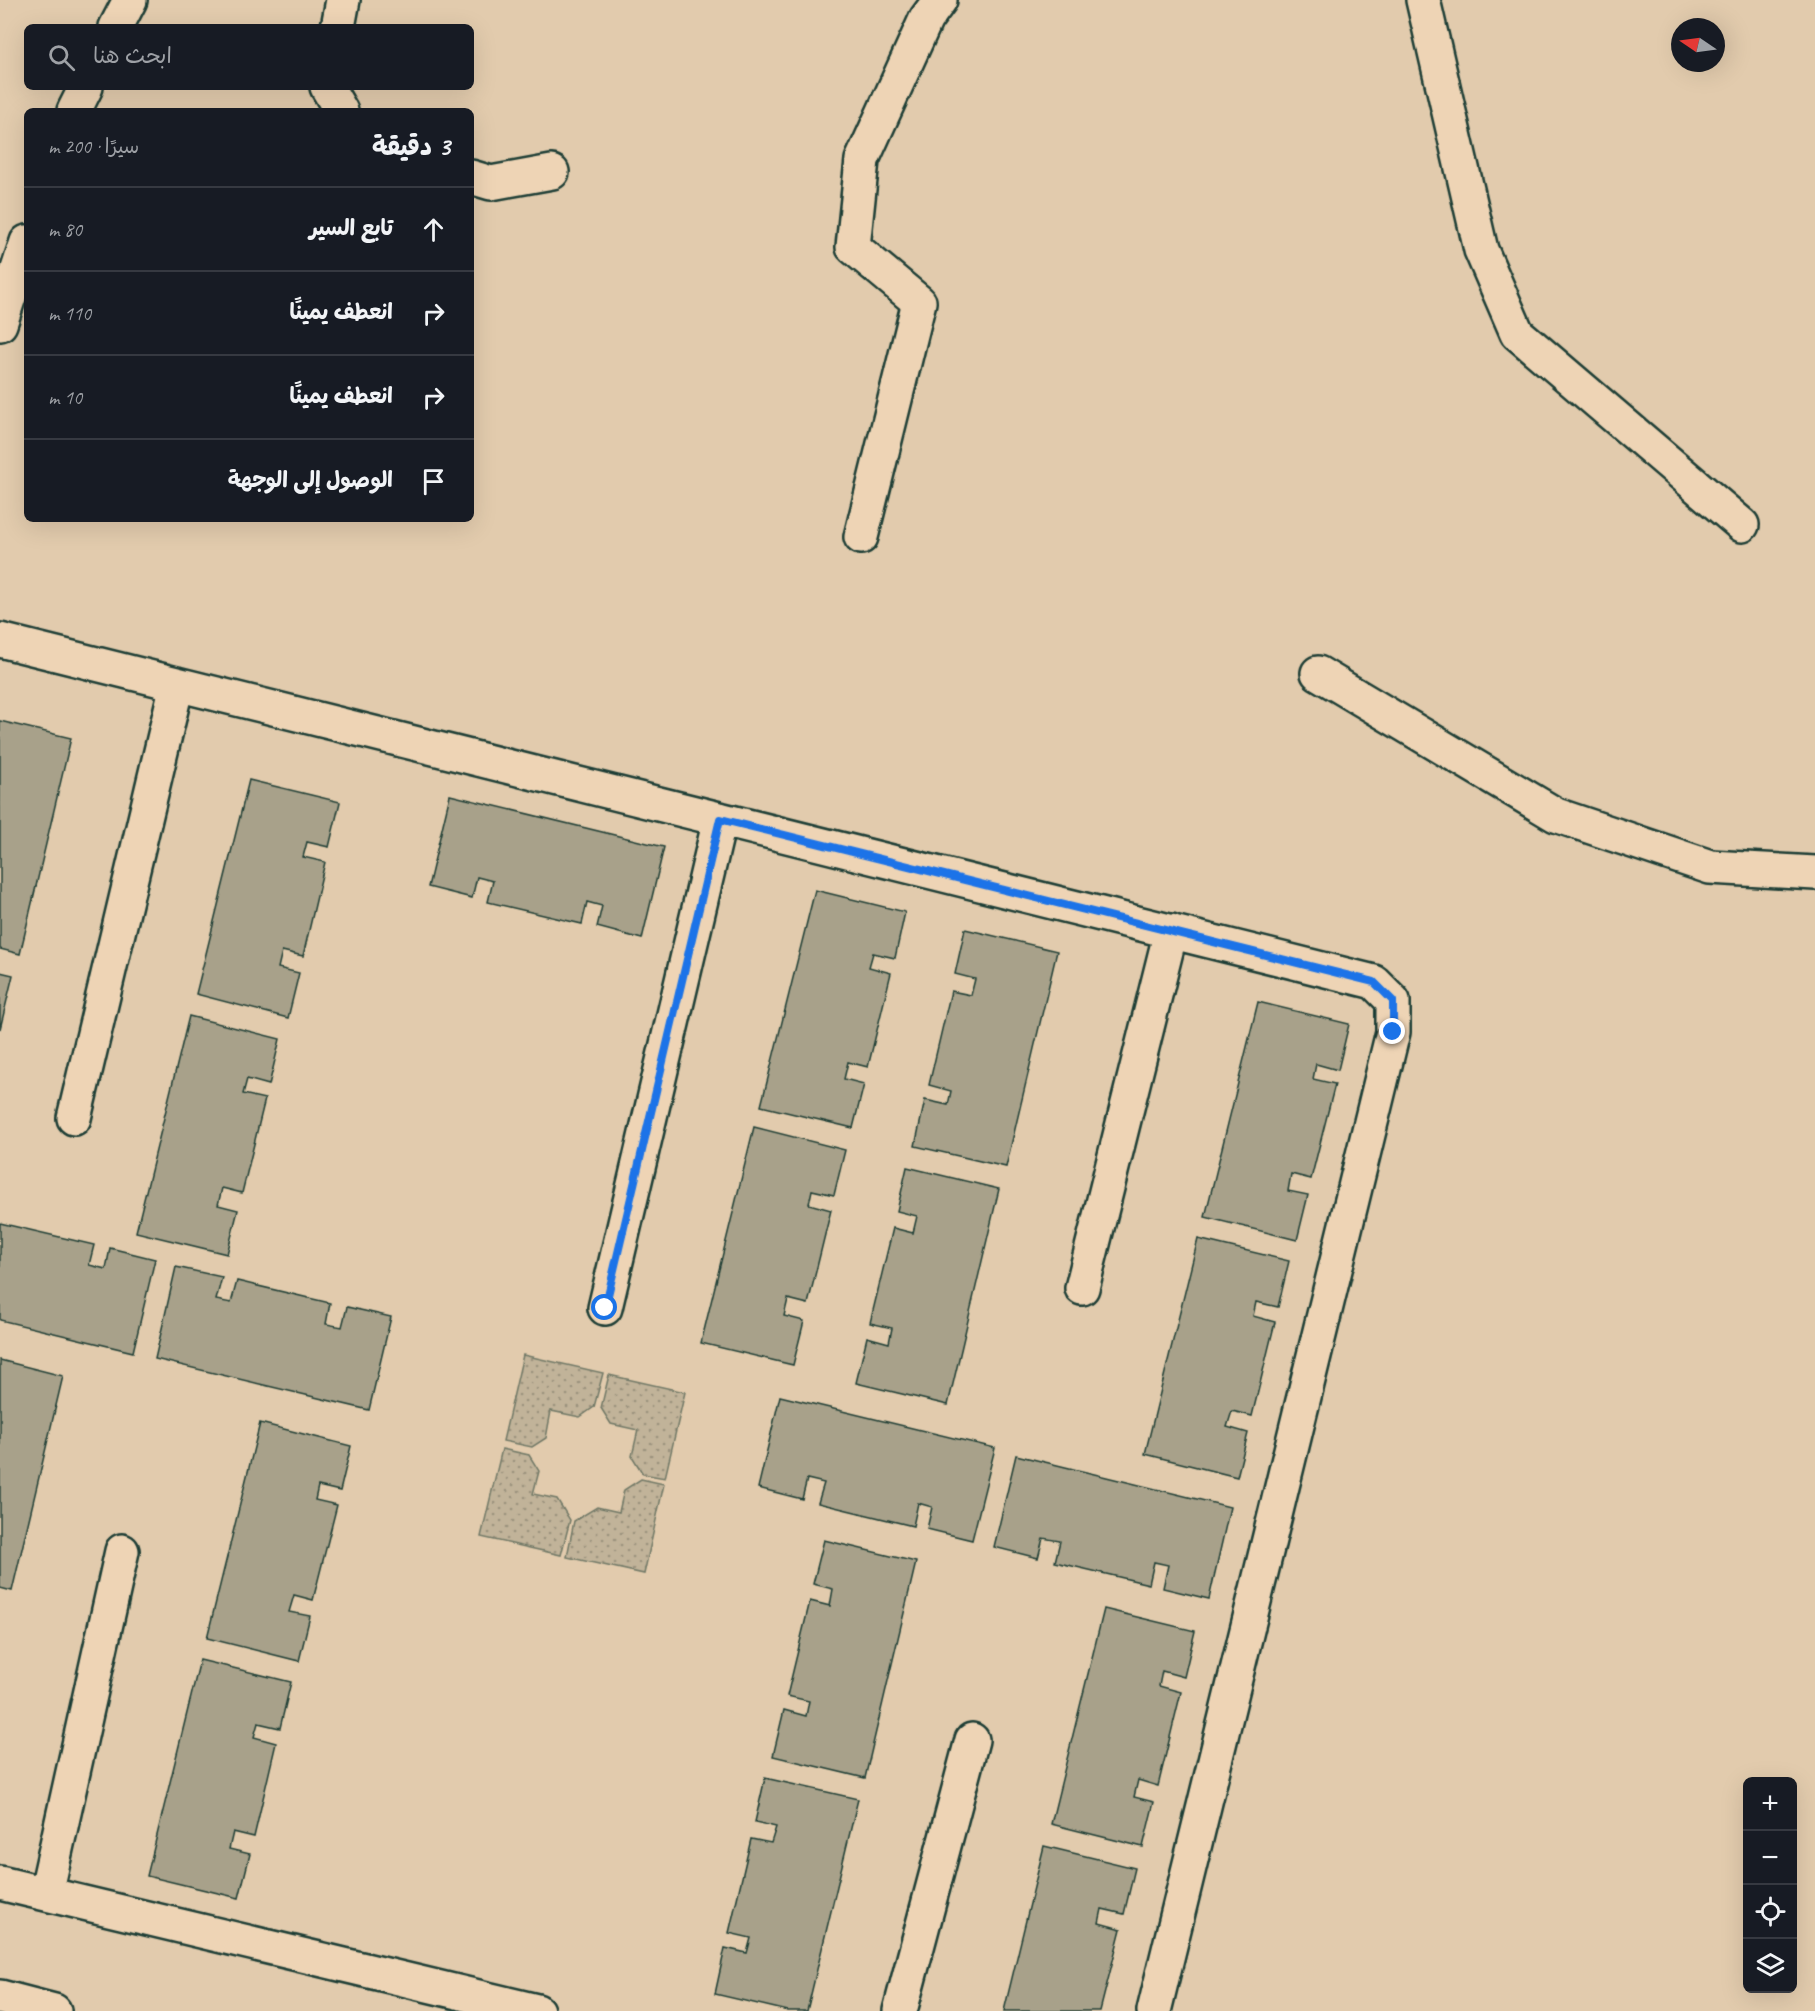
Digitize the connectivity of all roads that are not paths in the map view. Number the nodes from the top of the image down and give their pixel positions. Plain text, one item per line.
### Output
1 (130, 0) edge
2 (343, 0) edge
3 (940, 0) edge
4 (1423, 0) edge
5 (118, 24) edge
6 (339, 24) edge
7 (84, 90) edge
8 (329, 90) edge
9 (76, 108) edge
10 (339, 108) edge
11 (552, 172) dead end
12 (474, 178) edge
13 (24, 251) edge
14 (0, 324) edge
15 (1742, 525) dead end
16 (861, 537) dead end
17 (0, 640) edge
18 (1318, 673) dead end
19 (177, 684) junction
20 (720, 819) junction
21 (1815, 873) edge
22 (1171, 931) junction
23 (74, 1118) dead end
24 (1082, 1288) dead end
25 (605, 1308) dead end
26 (122, 1551) dead end
27 (972, 1740) dead end
28 (0, 1883) edge
29 (46, 1894) junction
30 (0, 1997) edge
31 (54, 2011) edge
32 (537, 2011) edge
33 (900, 2011) edge
34 (1154, 2011) edge

1 - 5 street
2 - 6 street
3 - 16 street
4 - 15 street
7 - 9 street
8 - 10 street
11 - 12 street
13 - 14 street
17 - 19 street
18 - 21 street
19 - 20 street
19 - 23 street
20 - 22 street
20 - 25 street
22 - 24 street
22 - 34 street
26 - 29 street
27 - 33 street
28 - 29 street
29 - 32 street
30 - 31 street

